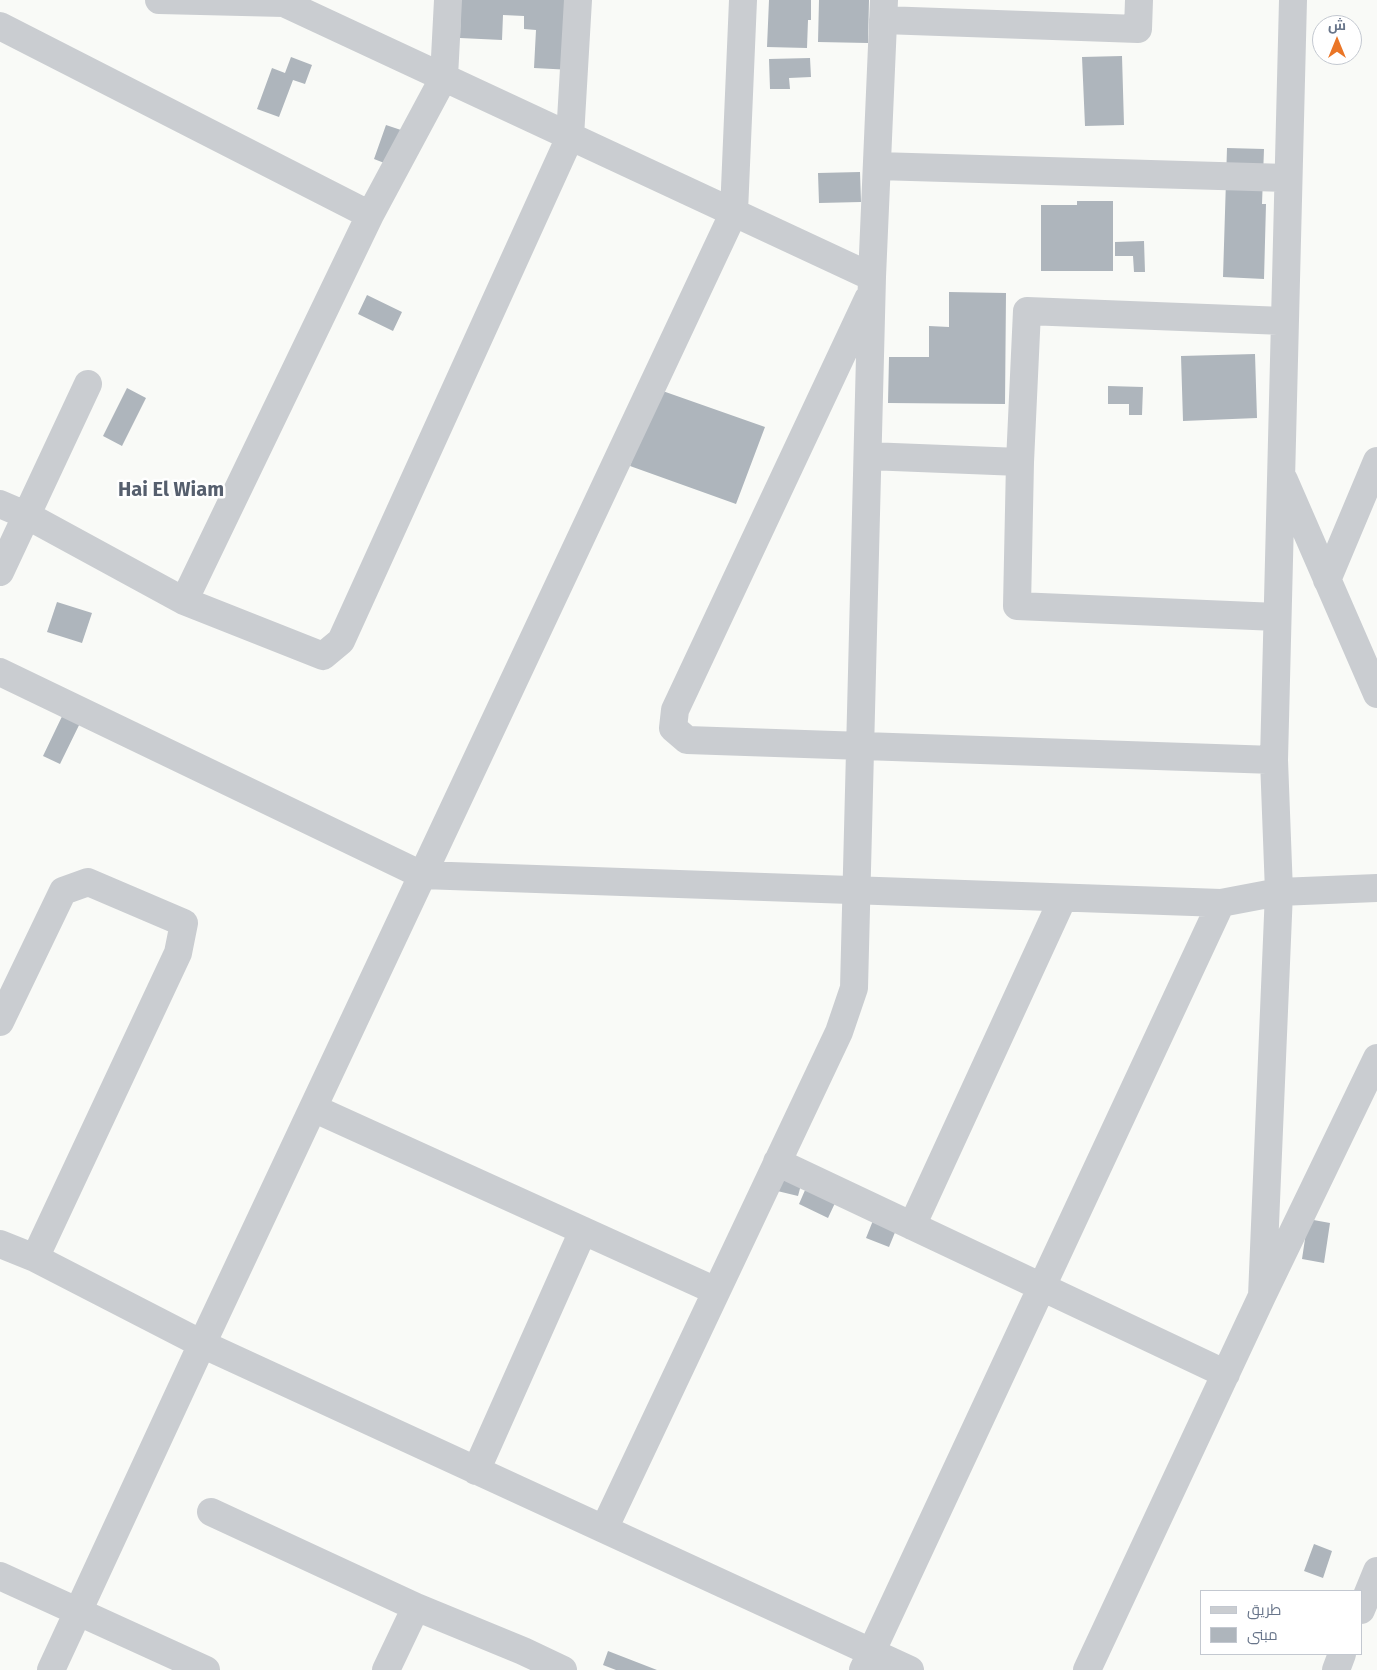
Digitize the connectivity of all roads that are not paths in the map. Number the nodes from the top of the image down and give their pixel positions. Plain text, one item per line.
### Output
1 (159, 0) edge
2 (448, 0) edge
3 (578, 0) edge
4 (744, 0) edge
5 (1139, 0) edge
6 (1292, 0) edge
7 (309, 7) edge
8 (883, 10) edge
9 (0, 26) edge
10 (444, 77) junction
11 (570, 137) junction
12 (877, 166) junction
13 (1287, 178) junction
14 (734, 212) junction
15 (370, 215) junction
16 (872, 284) junction
17 (1284, 321) junction
18 (88, 384) dead end
19 (868, 456) junction
20 (1377, 461) edge
21 (1020, 462) junction
22 (1280, 472) junction
23 (0, 504) edge
24 (28, 516) junction
25 (0, 572) edge
26 (1327, 580) junction
27 (184, 601) junction
28 (1277, 617) junction
29 (0, 672) edge
30 (1377, 694) edge
31 (862, 746) junction
32 (1274, 760) junction
33 (422, 875) junction
34 (1377, 888) edge
35 (858, 890) junction
36 (1279, 892) junction
37 (1063, 898) junction
38 (1221, 903) junction
39 (0, 1022) edge
40 (1377, 1058) edge
41 (313, 1108) junction
42 (777, 1162) junction
43 (912, 1226) junction
44 (583, 1231) junction
45 (0, 1244) edge
46 (35, 1258) junction
47 (1042, 1287) junction
48 (716, 1291) junction
49 (1262, 1296) junction
50 (202, 1344) junction
51 (1226, 1374) junction
52 (476, 1471) junction
53 (211, 1512) dead end
54 (604, 1529) junction
55 (1377, 1571) edge
56 (0, 1576) edge
57 (416, 1608) junction
58 (1362, 1608) edge
59 (78, 1612) junction
60 (1342, 1655) edge
61 (518, 1660) edge
62 (867, 1661) edge
63 (51, 1670) edge
64 (206, 1670) edge
65 (386, 1670) edge
66 (562, 1670) edge
67 (910, 1670) edge
68 (1087, 1670) edge
69 (1336, 1670) edge

1 - 7 street
2 - 10 street
3 - 11 street
4 - 14 street
5 - 8 street
6 - 13 street
7 - 10 street
8 - 12 street
9 - 15 street
10 - 11 street
10 - 15 street
11 - 14 street
11 - 27 street
12 - 13 street
12 - 16 street
13 - 17 street
14 - 16 street
14 - 33 street
15 - 27 street
16 - 19 street
16 - 31 street
17 - 21 street
17 - 22 street
18 - 24 street
19 - 21 street
19 - 31 street
20 - 26 street
21 - 28 street
22 - 26 street
22 - 28 street
23 - 24 street
24 - 25 street
24 - 27 street
26 - 30 street
28 - 32 street
29 - 33 street
31 - 32 street
31 - 35 street
32 - 36 street
33 - 35 street
33 - 41 street
34 - 36 street
35 - 37 street
35 - 42 street
36 - 38 street
36 - 49 street
37 - 38 street
37 - 43 street
38 - 47 street
39 - 46 street
40 - 49 street
41 - 44 street
41 - 50 street
42 - 43 street
42 - 48 street
43 - 47 street
44 - 48 street
44 - 52 street
45 - 46 street
46 - 50 street
47 - 51 street
47 - 62 street
48 - 54 street
49 - 51 street
50 - 52 street
50 - 59 street
51 - 68 street
52 - 54 street
53 - 57 street
54 - 62 street
55 - 58 street
56 - 59 street
57 - 61 street
57 - 65 street
59 - 63 street
59 - 64 street
60 - 69 street
61 - 66 street
62 - 67 street

